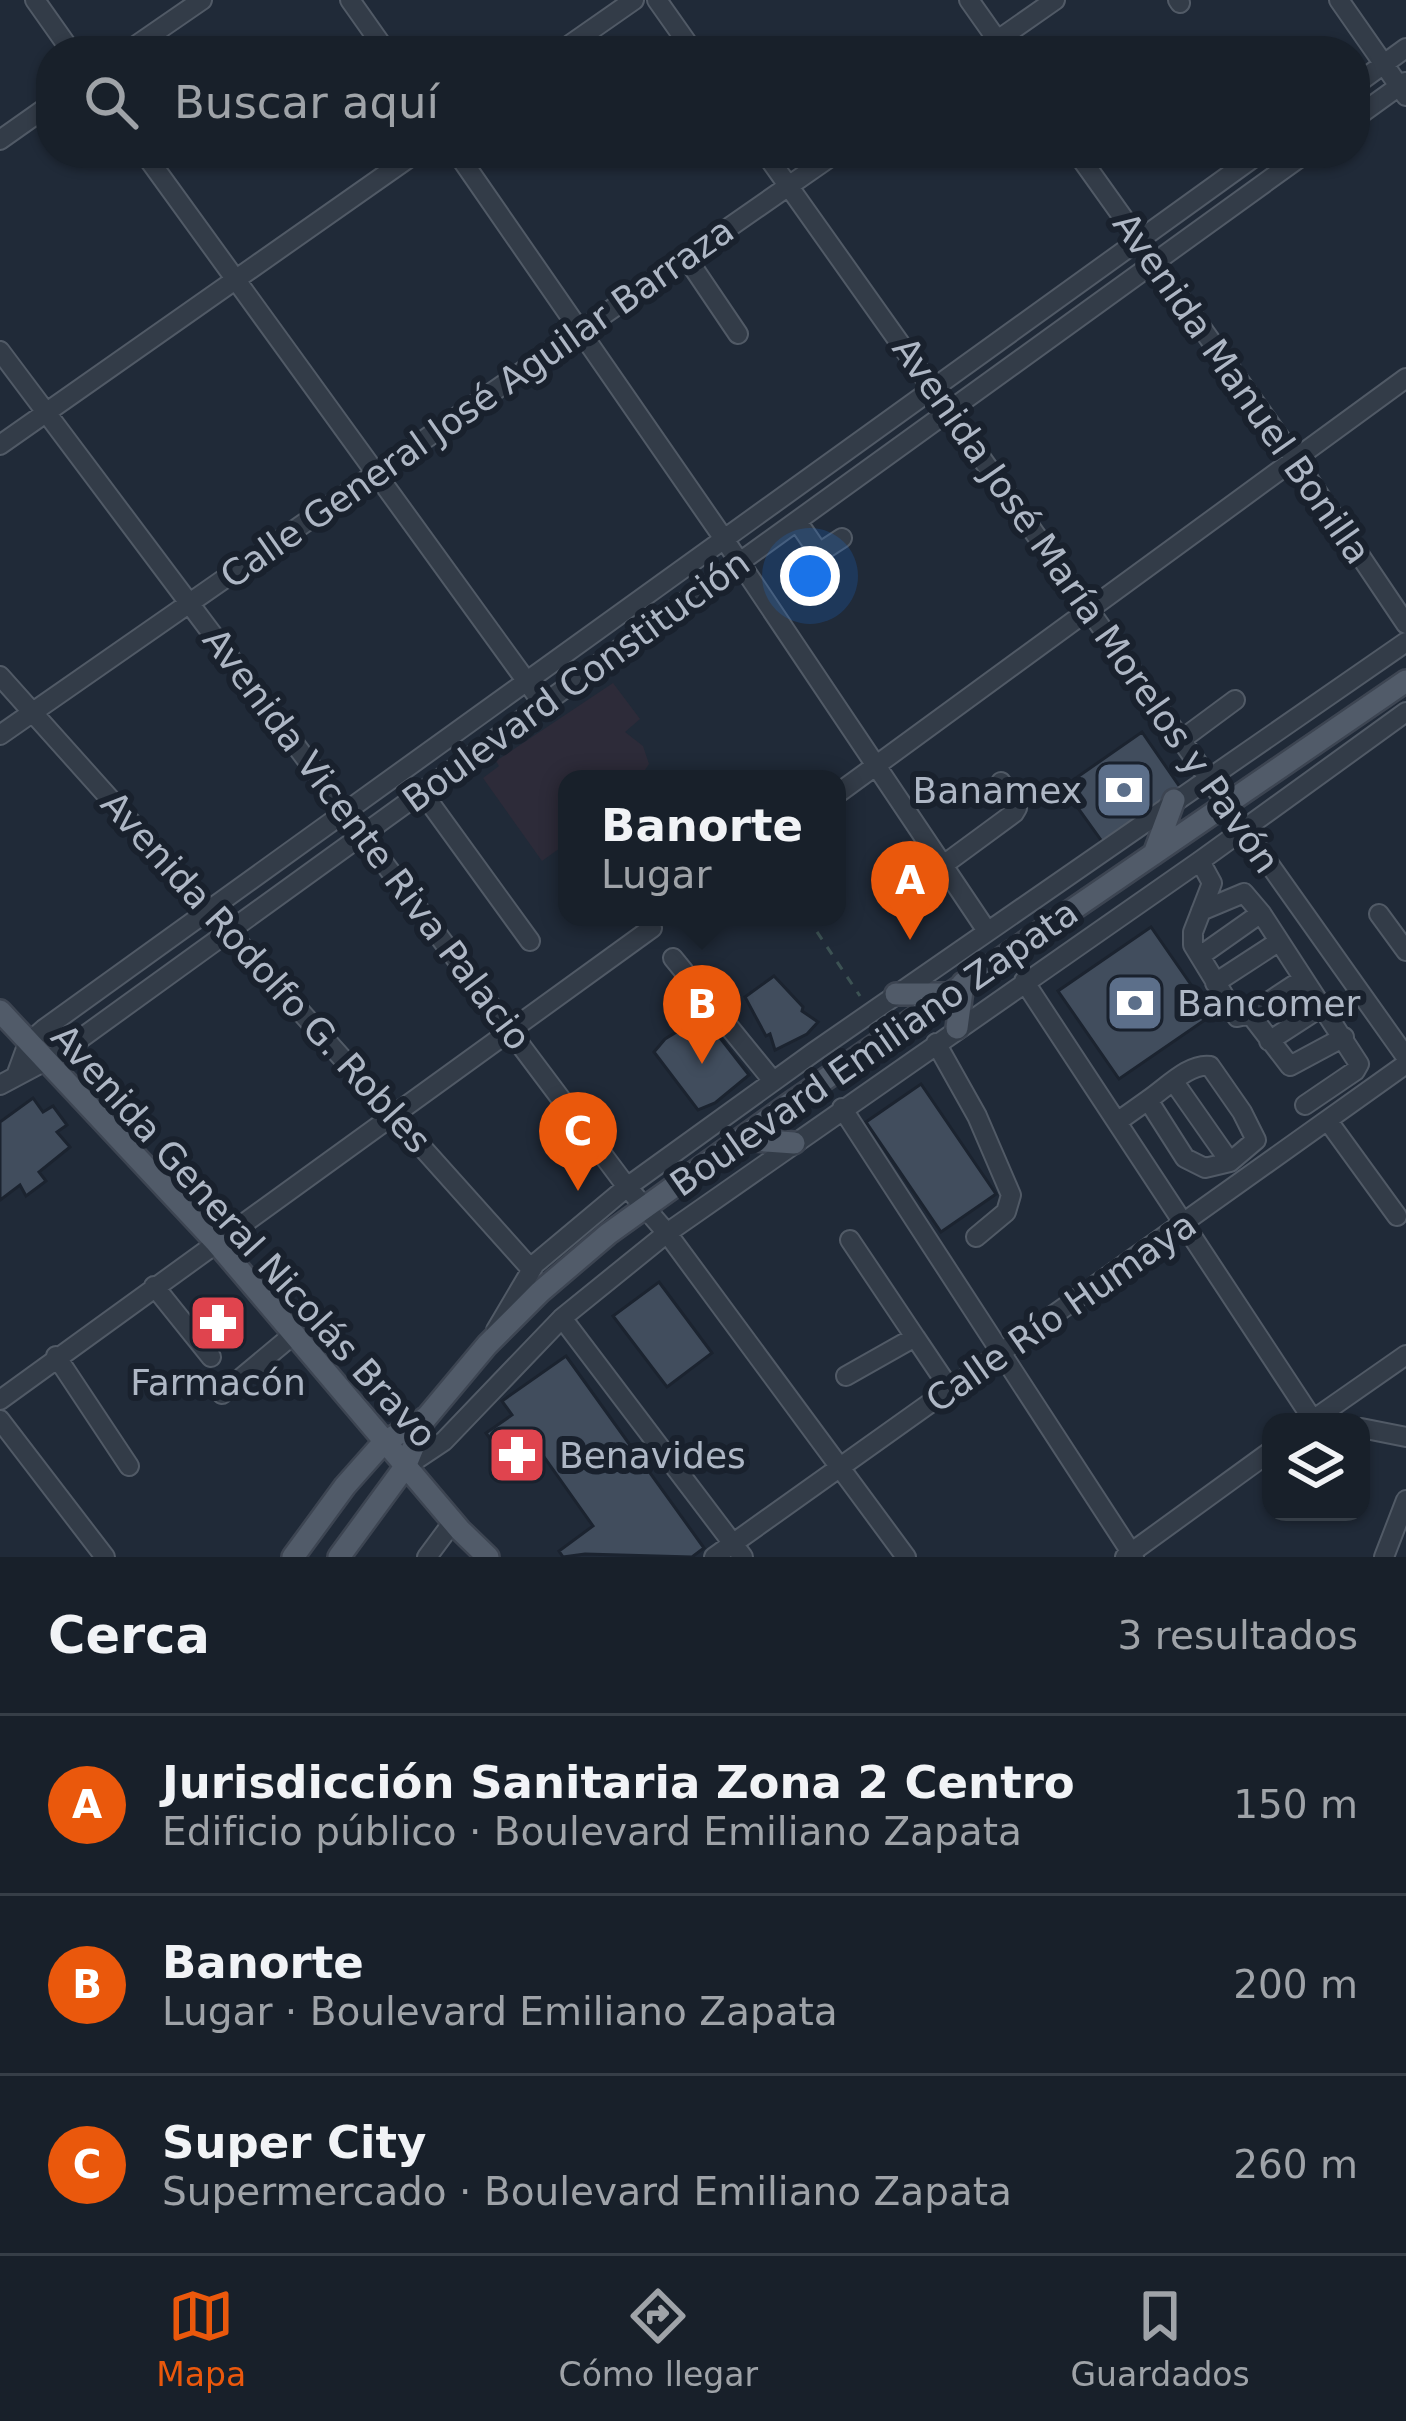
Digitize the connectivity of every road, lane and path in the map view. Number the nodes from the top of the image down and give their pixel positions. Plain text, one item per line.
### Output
1 (34, 0) edge
2 (202, 0) edge
3 (350, 0) edge
4 (634, 0) edge
5 (657, 0) edge
6 (969, 0) edge
7 (1055, 0) edge
8 (1339, 0) edge
9 (60, 36) edge
10 (150, 36) edge
11 (375, 36) edge
12 (582, 36) edge
13 (682, 36) edge
14 (988, 36) edge
15 (1010, 36) edge
16 (1364, 36) edge
17 (1370, 44) edge
18 (1406, 48) edge
19 (1384, 64) junction
20 (1370, 74) edge
21 (1404, 87) edge
22 (1370, 109) edge
23 (36, 115) edge
24 (0, 140) edge
25 (155, 168) edge
26 (395, 168) edge
27 (467, 168) edge
28 (776, 168) edge
29 (815, 168) edge
30 (1088, 168) edge
31 (1239, 168) edge
32 (1285, 168) edge
33 (789, 186) junction
34 (1140, 240) junction
35 (686, 257) junction
36 (1155, 262) junction
37 (236, 281) junction
38 (581, 331) junction
39 (738, 334) dead end
40 (0, 351) edge
41 (1406, 378) edge
42 (933, 388) junction
43 (949, 411) junction
44 (46, 414) junction
45 (0, 446) edge
46 (1295, 459) junction
47 (375, 474) junction
48 (796, 521) junction
49 (842, 538) dead end
50 (724, 539) junction
51 (819, 553) junction
52 (739, 562) junction
53 (793, 572) dead end
54 (189, 603) junction
55 (1089, 610) junction
56 (1406, 624) edge
57 (1406, 642) edge
58 (0, 676) edge
59 (1406, 681) edge
60 (526, 682) junction
61 (1235, 700) dead end
62 (543, 704) junction
63 (34, 712) junction
64 (1406, 712) edge
65 (0, 735) edge
66 (1181, 740) junction
67 (876, 766) junction
68 (1208, 777) junction
69 (1001, 782) dead end
70 (846, 788) edge
71 (422, 792) junction
72 (1174, 800) junction
73 (1226, 803) junction
74 (346, 812) junction
75 (1245, 829) junction
76 (362, 835) junction
77 (1154, 854) junction
78 (1200, 862) junction
79 (942, 866) junction
80 (207, 911) junction
81 (1201, 911) junction
82 (1262, 914) junction
83 (1379, 914) dead end
84 (813, 926) edge
85 (652, 928) dead end
86 (987, 931) junction
87 (228, 932) junction
88 (530, 941) dead end
89 (1278, 942) junction
90 (1406, 951) edge
91 (1200, 956) junction
92 (673, 958) dead end
93 (1304, 979) junction
94 (1024, 981) junction
95 (1215, 983) junction
96 (955, 989) junction
97 (896, 994) junction
98 (1323, 1006) junction
99 (0, 1011) edge
100 (871, 1012) junction
101 (1250, 1014) junction
102 (510, 1028) junction
103 (957, 1028) junction
104 (1344, 1037) junction
105 (1269, 1041) junction
106 (28, 1042) junction
107 (936, 1043) junction
108 (1406, 1060) edge
109 (45, 1064) junction
110 (8, 1079) edge
111 (773, 1081) junction
112 (1174, 1082) junction
113 (1148, 1100) junction
114 (1305, 1105) dead end
115 (842, 1108) junction
116 (392, 1113) junction
117 (1328, 1121) junction
118 (1118, 1122) junction
119 (740, 1138) junction
120 (794, 1143) junction
121 (1230, 1162) junction
122 (627, 1187) junction
123 (644, 1206) junction
124 (1397, 1216) dead end
125 (1186, 1224) junction
126 (667, 1233) junction
127 (976, 1237) dead end
128 (850, 1240) dead end
129 (215, 1241) junction
130 (531, 1269) junction
131 (154, 1286) junction
132 (562, 1318) junction
133 (295, 1334) junction
134 (915, 1337) junction
135 (487, 1346) junction
136 (999, 1355) junction
137 (1406, 1355) edge
138 (56, 1356) junction
139 (211, 1358) dead end
140 (846, 1376) dead end
141 (950, 1389) junction
142 (222, 1394) dead end
143 (0, 1400) edge
144 (1311, 1413) edge
145 (1327, 1413) edge
146 (426, 1418) junction
147 (0, 1420) edge
148 (1370, 1430) edge
149 (1406, 1436) edge
150 (384, 1442) junction
151 (1262, 1457) edge
152 (129, 1466) dead end
153 (405, 1467) junction
154 (840, 1468) junction
155 (1406, 1500) edge
156 (456, 1526) junction
157 (738, 1550) edge
158 (1130, 1556) edge
159 (105, 1557) edge
160 (293, 1557) edge
161 (339, 1557) edge
162 (427, 1557) edge
163 (440, 1557) edge
164 (488, 1557) edge
165 (714, 1557) edge
166 (906, 1557) edge
167 (1384, 1557) edge

1 - 9 street
2 - 10 street
3 - 11 street
4 - 12 street
5 - 13 street
6 - 14 street
7 - 15 street
8 - 16 street
17 - 19 street
18 - 19 street
19 - 20 street
19 - 21 street
21 - 22 street
23 - 24 street
25 - 37 street
26 - 37 street
27 - 38 street
28 - 33 street, Avenida José María Morelos y Pavón
29 - 33 street, Calle General José Aguilar Barraza
30 - 34 street, Avenida Manuel Bonilla
31 - 34 street, Boulevard Constitución
32 - 36 street, Boulevard Constitución
33 - 35 street, Calle General José Aguilar Barraza
33 - 42 street, Avenida José María Morelos y Pavón
34 - 36 street, Avenida Manuel Bonilla
34 - 42 street, Boulevard Constitución
35 - 38 street, Calle General José Aguilar Barraza
35 - 39 street
36 - 43 street, Boulevard Constitución
36 - 46 street, Avenida Manuel Bonilla
37 - 44 street
37 - 47 street
38 - 47 street, Calle General José Aguilar Barraza
38 - 50 street
40 - 44 street, Avenida Vicente Riva Palacio
41 - 46 street
42 - 43 street, Avenida José María Morelos y Pavón
42 - 50 street, Boulevard Constitución
43 - 48 street, Boulevard Constitución
43 - 55 street, Avenida José María Morelos y Pavón
44 - 45 street
44 - 54 street, Avenida Vicente Riva Palacio
46 - 55 street
46 - 56 street, Avenida Manuel Bonilla
47 - 54 street, Calle General José Aguilar Barraza
47 - 60 street
48 - 51 street
48 - 52 street, Boulevard Constitución
49 - 51 street
50 - 52 street
50 - 60 street, Boulevard Constitución
51 - 53 street
52 - 62 street, Boulevard Constitución
52 - 67 street
54 - 63 street, Calle General José Aguilar Barraza
54 - 74 street, Avenida Vicente Riva Palacio
55 - 66 street, Avenida José María Morelos y Pavón
55 - 67 street
57 - 68 street, Boulevard Emiliano Zapata
58 - 63 street, Avenida Rodolfo G. Robles
59 - 73 main road, Boulevard Emiliano Zapata
60 - 62 street
60 - 74 street, Boulevard Constitución
61 - 66 street
62 - 71 street, Boulevard Constitución
63 - 65 street, Calle General José Aguilar Barraza
63 - 80 street, Avenida Rodolfo G. Robles
64 - 75 street, Boulevard Emiliano Zapata
66 - 68 street, Avenida José María Morelos y Pavón
67 - 70 street
67 - 79 street
68 - 72 street, Boulevard Emiliano Zapata
68 - 73 street, Avenida José María Morelos y Pavón
69 - 79 street
71 - 76 street, Boulevard Constitución
71 - 88 street
72 - 77 main road
72 - 86 street, Boulevard Emiliano Zapata
73 - 75 street, Avenida José María Morelos y Pavón
73 - 77 main road, Boulevard Emiliano Zapata
74 - 76 street, Avenida Vicente Riva Palacio
74 - 80 street, Boulevard Constitución
75 - 78 street, Boulevard Emiliano Zapata
75 - 108 street, Avenida José María Morelos y Pavón
76 - 87 street, Boulevard Constitución
76 - 102 street, Avenida Vicente Riva Palacio
77 - 96 main road, Boulevard Emiliano Zapata
78 - 81 street
78 - 94 street, Boulevard Emiliano Zapata
79 - 86 street
80 - 87 street, Avenida Rodolfo G. Robles
80 - 106 street, Boulevard Constitución
81 - 82 street
81 - 91 street
82 - 89 street
82 - 91 street
83 - 90 street
84 - 100 path
85 - 102 street
86 - 97 street, Boulevard Emiliano Zapata
87 - 109 street, Boulevard Constitución
87 - 116 street, Avenida Rodolfo G. Robles
89 - 93 street
89 - 95 street
91 - 95 street
92 - 111 street
93 - 98 street
93 - 101 street
94 - 103 street, Boulevard Emiliano Zapata
94 - 118 street
95 - 101 street
96 - 97 main road
96 - 103 main road
96 - 119 main road, Boulevard Emiliano Zapata
97 - 100 street, Boulevard Emiliano Zapata
98 - 104 street
98 - 105 street
99 - 106 main road, Avenida General Nicolás Bravo
100 - 111 street, Boulevard Emiliano Zapata
101 - 105 street
102 - 116 street
102 - 122 street, Avenida Vicente Riva Palacio
103 - 107 street, Boulevard Emiliano Zapata
104 - 105 street
104 - 114 street
106 - 109 main road, Avenida General Nicolás Bravo
106 - 110 street, Boulevard Constitución
107 - 115 street, Boulevard Emiliano Zapata
107 - 127 street
108 - 117 street, Calle Río Humaya
109 - 110 street, Boulevard Constitución
109 - 129 main road, Avenida General Nicolás Bravo
111 - 122 street, Boulevard Emiliano Zapata
112 - 113 street
112 - 121 street
112 - 121 street
113 - 118 street
113 - 121 street
115 - 120 street, Boulevard Emiliano Zapata
115 - 136 street
116 - 129 street
116 - 130 street, Avenida Rodolfo G. Robles
117 - 124 street
117 - 125 street, Calle Río Humaya
118 - 125 street
119 - 120 main road
119 - 123 main road, Boulevard Emiliano Zapata
120 - 126 street, Boulevard Emiliano Zapata
122 - 123 street, Avenida Vicente Riva Palacio
122 - 130 street, Boulevard Emiliano Zapata
123 - 126 street, Avenida Vicente Riva Palacio
123 - 135 main road, Boulevard Emiliano Zapata
125 - 136 street, Calle Río Humaya
125 - 144 street
126 - 132 street, Boulevard Emiliano Zapata
126 - 154 street, Avenida Vicente Riva Palacio
128 - 134 street
129 - 131 street
129 - 133 main road, Avenida General Nicolás Bravo
130 - 135 street, Boulevard Emiliano Zapata
131 - 138 street
131 - 139 street
132 - 153 street, Boulevard Emiliano Zapata
132 - 157 street
133 - 142 street
133 - 150 main road, Avenida General Nicolás Bravo
134 - 140 street
134 - 141 street
135 - 146 main road, Boulevard Emiliano Zapata
136 - 141 street, Calle Río Humaya
136 - 158 street
137 - 145 street
138 - 143 street
138 - 152 street
141 - 154 street, Calle Río Humaya
146 - 150 main road, Boulevard Emiliano Zapata
146 - 153 main road, Boulevard Emiliano Zapata
147 - 159 street
148 - 149 street
150 - 153 main road, Avenida General Nicolás Bravo
150 - 160 main road, Boulevard Emiliano Zapata
151 - 158 street
153 - 156 main road, Avenida General Nicolás Bravo
153 - 161 main road, Boulevard Emiliano Zapata
154 - 157 street, Calle Río Humaya
154 - 166 street, Avenida Vicente Riva Palacio
155 - 167 street
156 - 162 street
156 - 163 street
156 - 164 main road, Avenida General Nicolás Bravo
157 - 165 street, Calle Río Humaya

